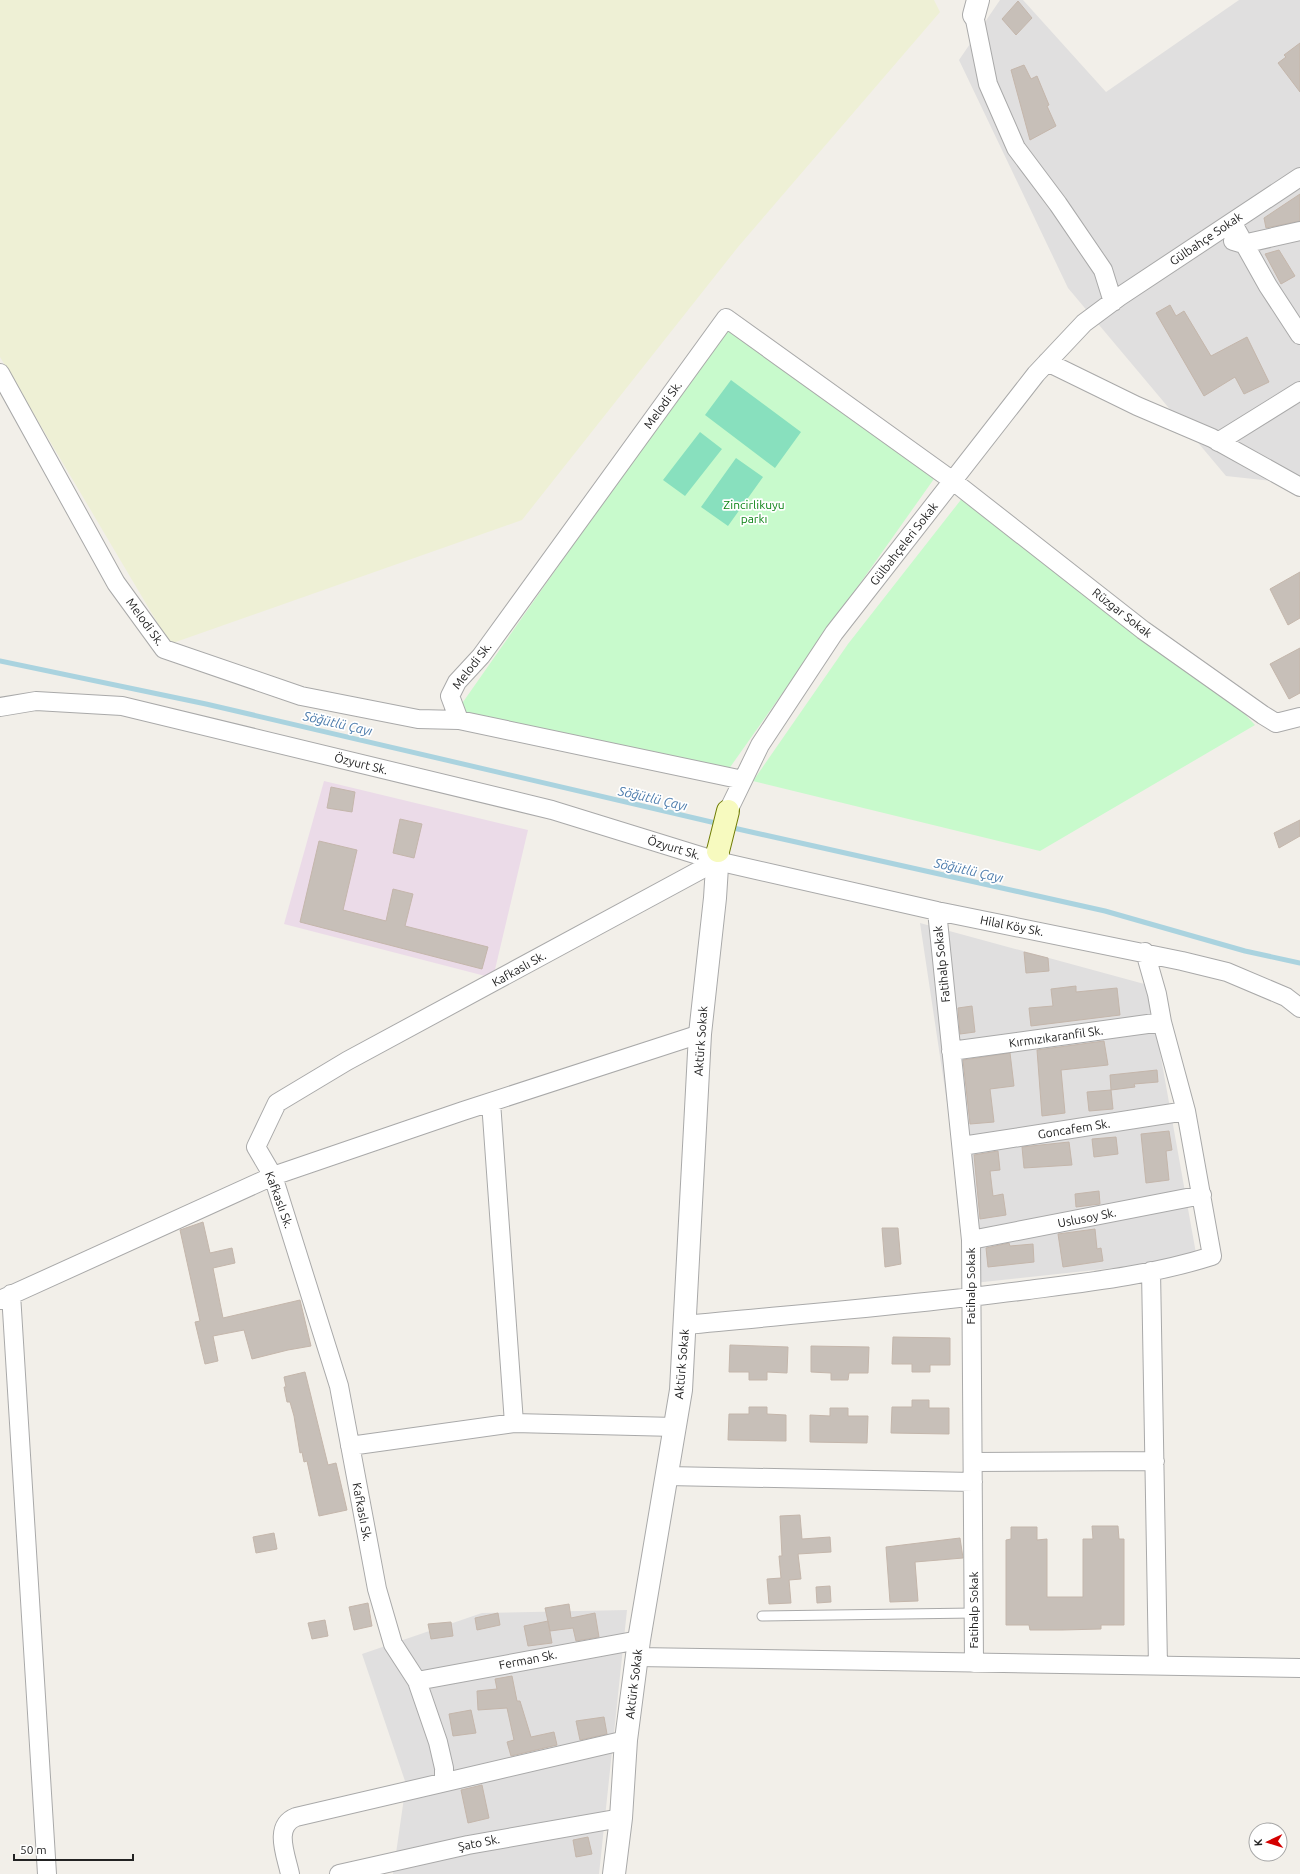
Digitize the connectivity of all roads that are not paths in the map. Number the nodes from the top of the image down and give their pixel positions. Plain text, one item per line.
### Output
1 (976, 7) edge
2 (1300, 177) edge
3 (1232, 222) junction
4 (1300, 231) edge
5 (1210, 236) junction
6 (1243, 244) junction
7 (1113, 302) junction
8 (1300, 334) edge
9 (1048, 362) junction
10 (0, 373) edge
11 (1300, 391) edge
12 (1218, 442) junction
13 (953, 481) junction
14 (1300, 486) edge
15 (0, 707) edge
16 (1300, 717) edge
17 (459, 720) junction
18 (743, 780) junction
19 (728, 811) joint
20 (717, 856) junction
21 (937, 911) junction
22 (1145, 952) junction
23 (1300, 1008) edge
24 (1162, 1022) junction
25 (700, 1034) junction
26 (951, 1051) junction
27 (492, 1102) junction
28 (1186, 1111) junction
29 (962, 1146) junction
30 (273, 1176) junction
31 (1202, 1195) junction
32 (971, 1240) junction
33 (1151, 1271) junction
34 (5, 1297) edge
35 (972, 1298) junction
36 (685, 1325) junction
37 (514, 1423) junction
38 (675, 1427) junction
39 (350, 1446) junction
40 (972, 1462) junction
41 (1155, 1462) junction
42 (667, 1476) junction
43 (973, 1482) junction
44 (974, 1613) junction
45 (762, 1616) dead end
46 (638, 1648) junction
47 (974, 1663) junction
48 (1158, 1666) junction
49 (1300, 1668) edge
50 (417, 1681) junction
51 (626, 1740) junction
52 (444, 1782) junction
53 (621, 1818) junction
54 (47, 1874) edge
55 (290, 1874) edge
56 (339, 1874) edge
57 (614, 1874) edge

1 - 7 street
2 - 3 street, Gülbahçe Sokak
3 - 5 street, Gülbahçe Sokak
3 - 6 street
4 - 6 street
5 - 6 street
5 - 7 street, Gülbahçe Sokak
6 - 8 street
7 - 9 street, Gülbahçeleri Sokak
9 - 12 street
9 - 13 street, Gülbahçeleri Sokak
10 - 17 street, Melodi Sk.
11 - 12 street
12 - 14 street
13 - 16 street, Rüzgar Sokak
13 - 17 street, Melodi Sk.
13 - 18 street, Gülbahçeleri Sokak
15 - 20 street, Özyurt Sk.
17 - 18 street, Melodi Sk.
18 - 19 street, Gülbahçeleri Sokak
19 - 20 main road
20 - 21 street, Hilal Köy Sk.
20 - 25 street, Aktürk Sokak
20 - 30 street, Kafkaslı Sk.
21 - 22 street, Hilal Köy Sk.
21 - 26 street, Fatihalp Sokak
22 - 23 street, Hilal Köy Sk.
22 - 24 street
24 - 26 street, Kırmızıkaranfil Sk.
24 - 28 street
25 - 27 street
25 - 36 street, Aktürk Sokak
26 - 29 street, Fatihalp Sokak
27 - 30 street
27 - 37 street
28 - 29 street, Goncafem Sk.
28 - 31 street
29 - 32 street, Fatihalp Sokak
30 - 34 street
30 - 39 street, Kafkaslı Sk.
31 - 32 street, Uslusoy Sk.
31 - 33 street
32 - 35 street, Fatihalp Sokak
33 - 35 street
33 - 41 street
34 - 54 street
35 - 36 street
35 - 40 street, Fatihalp Sokak
36 - 38 street, Aktürk Sokak
37 - 38 street
37 - 39 street
38 - 42 street, Aktürk Sokak
39 - 50 street, Kafkaslı Sk.
40 - 41 street
40 - 43 street, Fatihalp Sokak
41 - 48 street
42 - 43 street
42 - 46 street, Aktürk Sokak
43 - 44 street, Fatihalp Sokak
44 - 45 lane
44 - 47 street, Fatihalp Sokak
46 - 47 street, Ferman Sk.
46 - 50 street, Ferman Sk.
46 - 51 street, Aktürk Sokak
47 - 48 street, Ferman Sk.
48 - 49 street, Ferman Sk.
50 - 52 street, Kafkaslı Sk.
51 - 52 street
51 - 53 street, Aktürk Sokak
52 - 55 street
53 - 56 street, Şato Sk.
53 - 57 street, Aktürk Sokak

